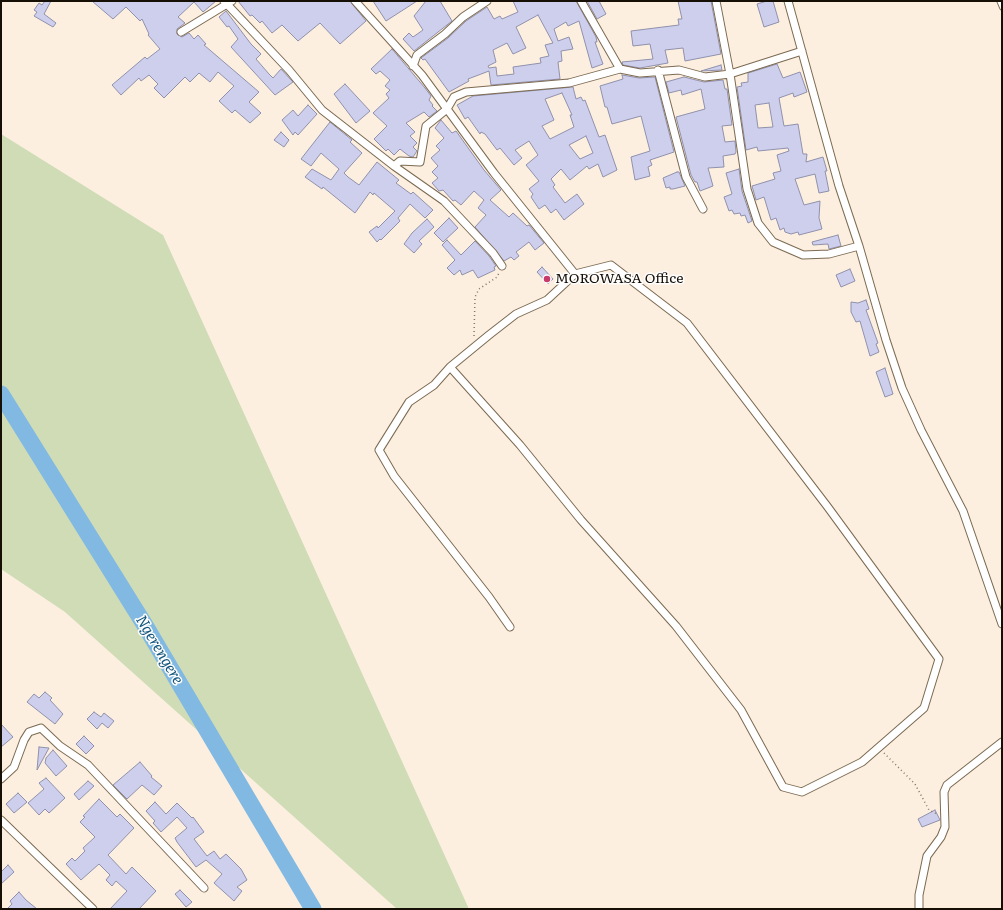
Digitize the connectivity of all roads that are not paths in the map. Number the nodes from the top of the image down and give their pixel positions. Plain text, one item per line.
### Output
1 (356, 1) edge
2 (487, 1) edge
3 (581, 1) edge
4 (716, 1) edge
5 (788, 1) edge
6 (999, 1) edge
7 (228, 2) edge
8 (1002, 8) edge
9 (181, 32) dead end
10 (802, 51) junction
11 (413, 66) junction
12 (620, 69) junction
13 (658, 70) junction
14 (730, 74) junction
15 (446, 109) junction
16 (394, 166) junction
17 (703, 209) dead end
18 (859, 246) junction
19 (502, 266) road end
20 (575, 274) junction
21 (450, 367) junction
22 (1002, 624) edge
23 (510, 627) dead end
24 (1002, 742) edge
25 (1, 779) edge
26 (1, 820) edge
27 (204, 888) dead end
28 (94, 909) edge
29 (919, 909) edge

1 - 11 street
2 - 11 street
3 - 12 street
4 - 14 street
5 - 10 street
6 - 8 lane
7 - 9 street
7 - 16 street
10 - 14 street
10 - 18 street
11 - 15 street
12 - 13 street
12 - 15 street
13 - 14 street
13 - 17 street
14 - 18 street
15 - 16 street
15 - 20 street
16 - 19 street
18 - 22 street
20 - 21 street
20 - 21 street
21 - 23 street
24 - 29 street
25 - 27 street
26 - 28 street

